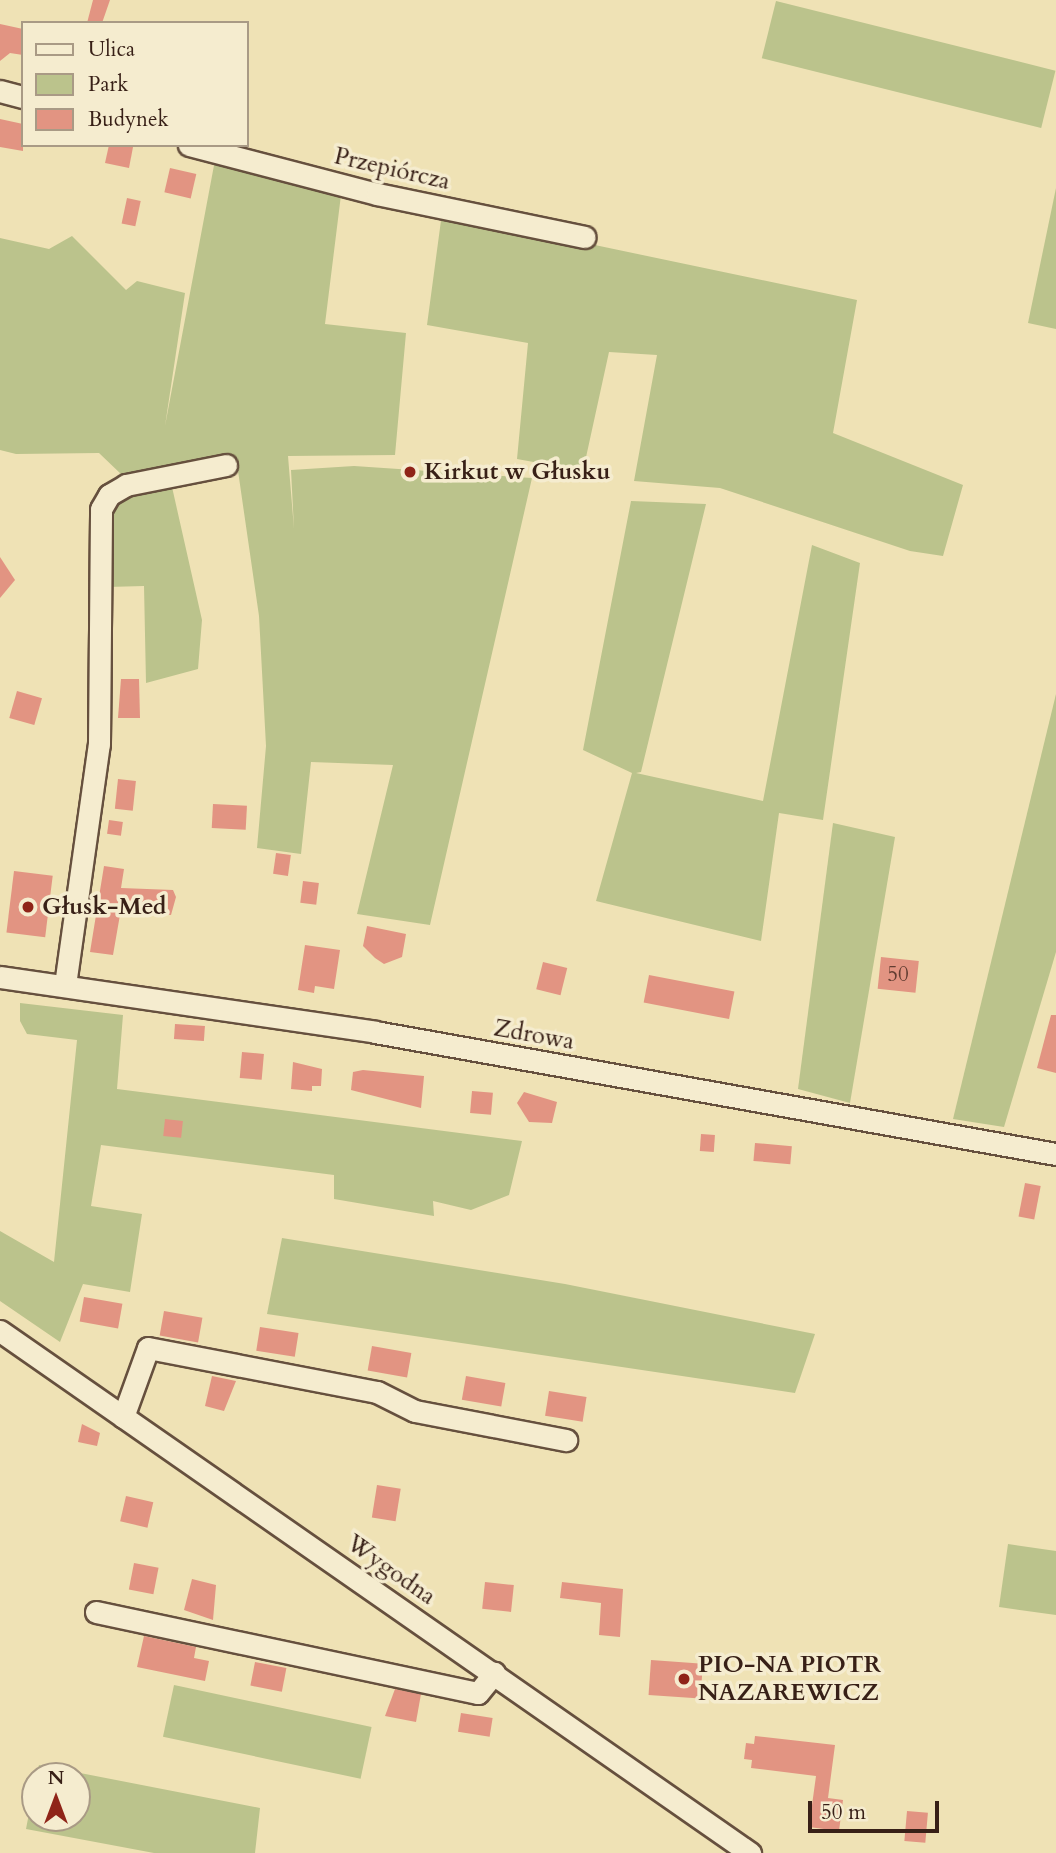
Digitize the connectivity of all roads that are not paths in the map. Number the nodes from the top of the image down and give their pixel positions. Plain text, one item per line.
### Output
1 (0, 91) edge
2 (21, 96) edge
3 (197, 147) edge
4 (585, 237) dead end
5 (226, 465) dead end
6 (0, 977) edge
7 (65, 985) junction
8 (1056, 1154) edge
9 (0, 1331) edge
10 (123, 1417) junction
11 (566, 1440) dead end
12 (96, 1612) dead end
13 (494, 1673) junction
14 (750, 1853) edge

1 - 2 street
3 - 4 street, Przepiórcza
5 - 7 street
6 - 7 street, Zdrowa
7 - 8 street, Zdrowa
9 - 10 street, Wygodna
10 - 11 street
10 - 13 street, Wygodna
12 - 13 street
13 - 14 street, Wygodna

